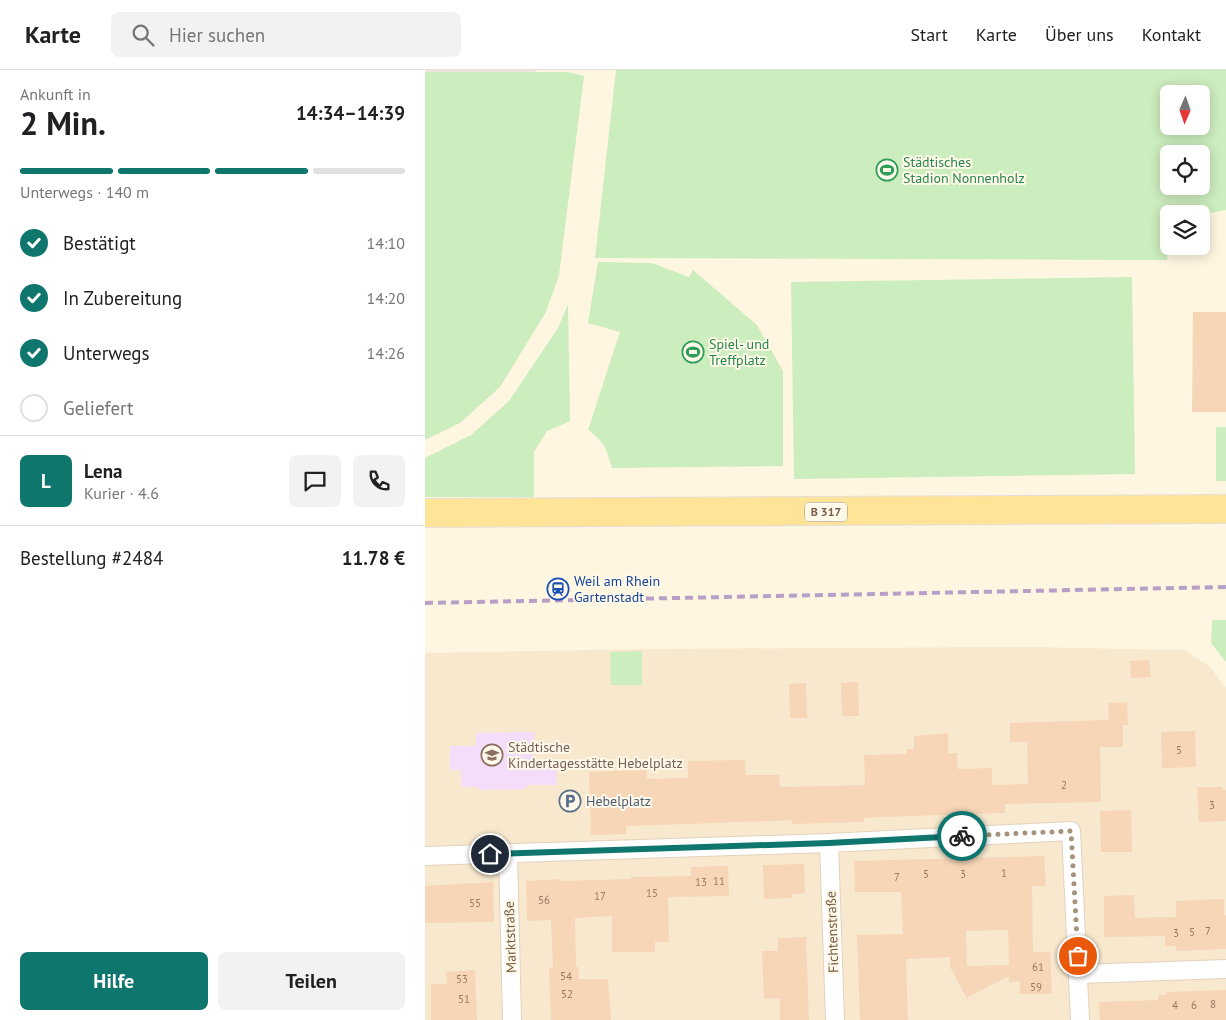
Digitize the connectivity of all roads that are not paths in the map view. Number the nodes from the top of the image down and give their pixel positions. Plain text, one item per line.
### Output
1 (1226, 509) edge
2 (425, 513) edge
3 (829, 843) junction
4 (507, 853) junction
5 (425, 856) edge
6 (1226, 969) edge
7 (1079, 974) junction
8 (512, 1020) edge
9 (835, 1020) edge
10 (1080, 1020) edge

1 - 2 main road, B 317
3 - 4 street
3 - 7 street
3 - 9 street, Fichtenstraße
4 - 5 street
4 - 8 street, Marktstraße
6 - 7 street
7 - 10 street

